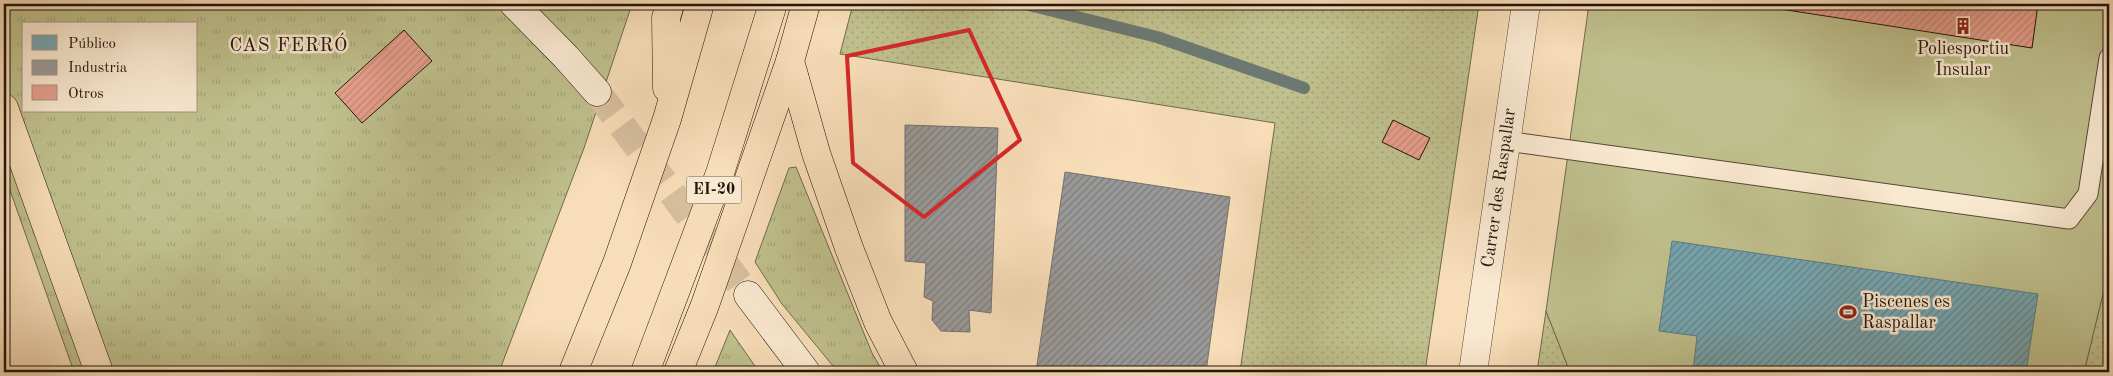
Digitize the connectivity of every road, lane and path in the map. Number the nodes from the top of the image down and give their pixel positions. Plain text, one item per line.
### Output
1 (514, 4) edge
2 (670, 4) edge
3 (700, 4) edge
4 (773, 4) edge
5 (806, 4) edge
6 (1526, 4) edge
7 (2109, 58) edge
8 (790, 61) junction
9 (597, 92) tunnel mouth
10 (4, 108) edge
11 (667, 120) junction
12 (1506, 141) junction
13 (748, 295) tunnel mouth
14 (99, 372) edge
15 (573, 372) edge
16 (645, 372) edge
17 (678, 372) edge
18 (806, 372) edge
19 (904, 372) edge
20 (1473, 372) edge

1 - 9 street
2 - 11 main road
3 - 11 main road
4 - 16 main road, EI-20
5 - 8 main road
6 - 12 street, Carrer des Raspallar
7 - 12 lane
8 - 17 main road
8 - 19 main road
10 - 14 main road
11 - 15 main road
12 - 20 street, Carrer des Raspallar
13 - 18 street

